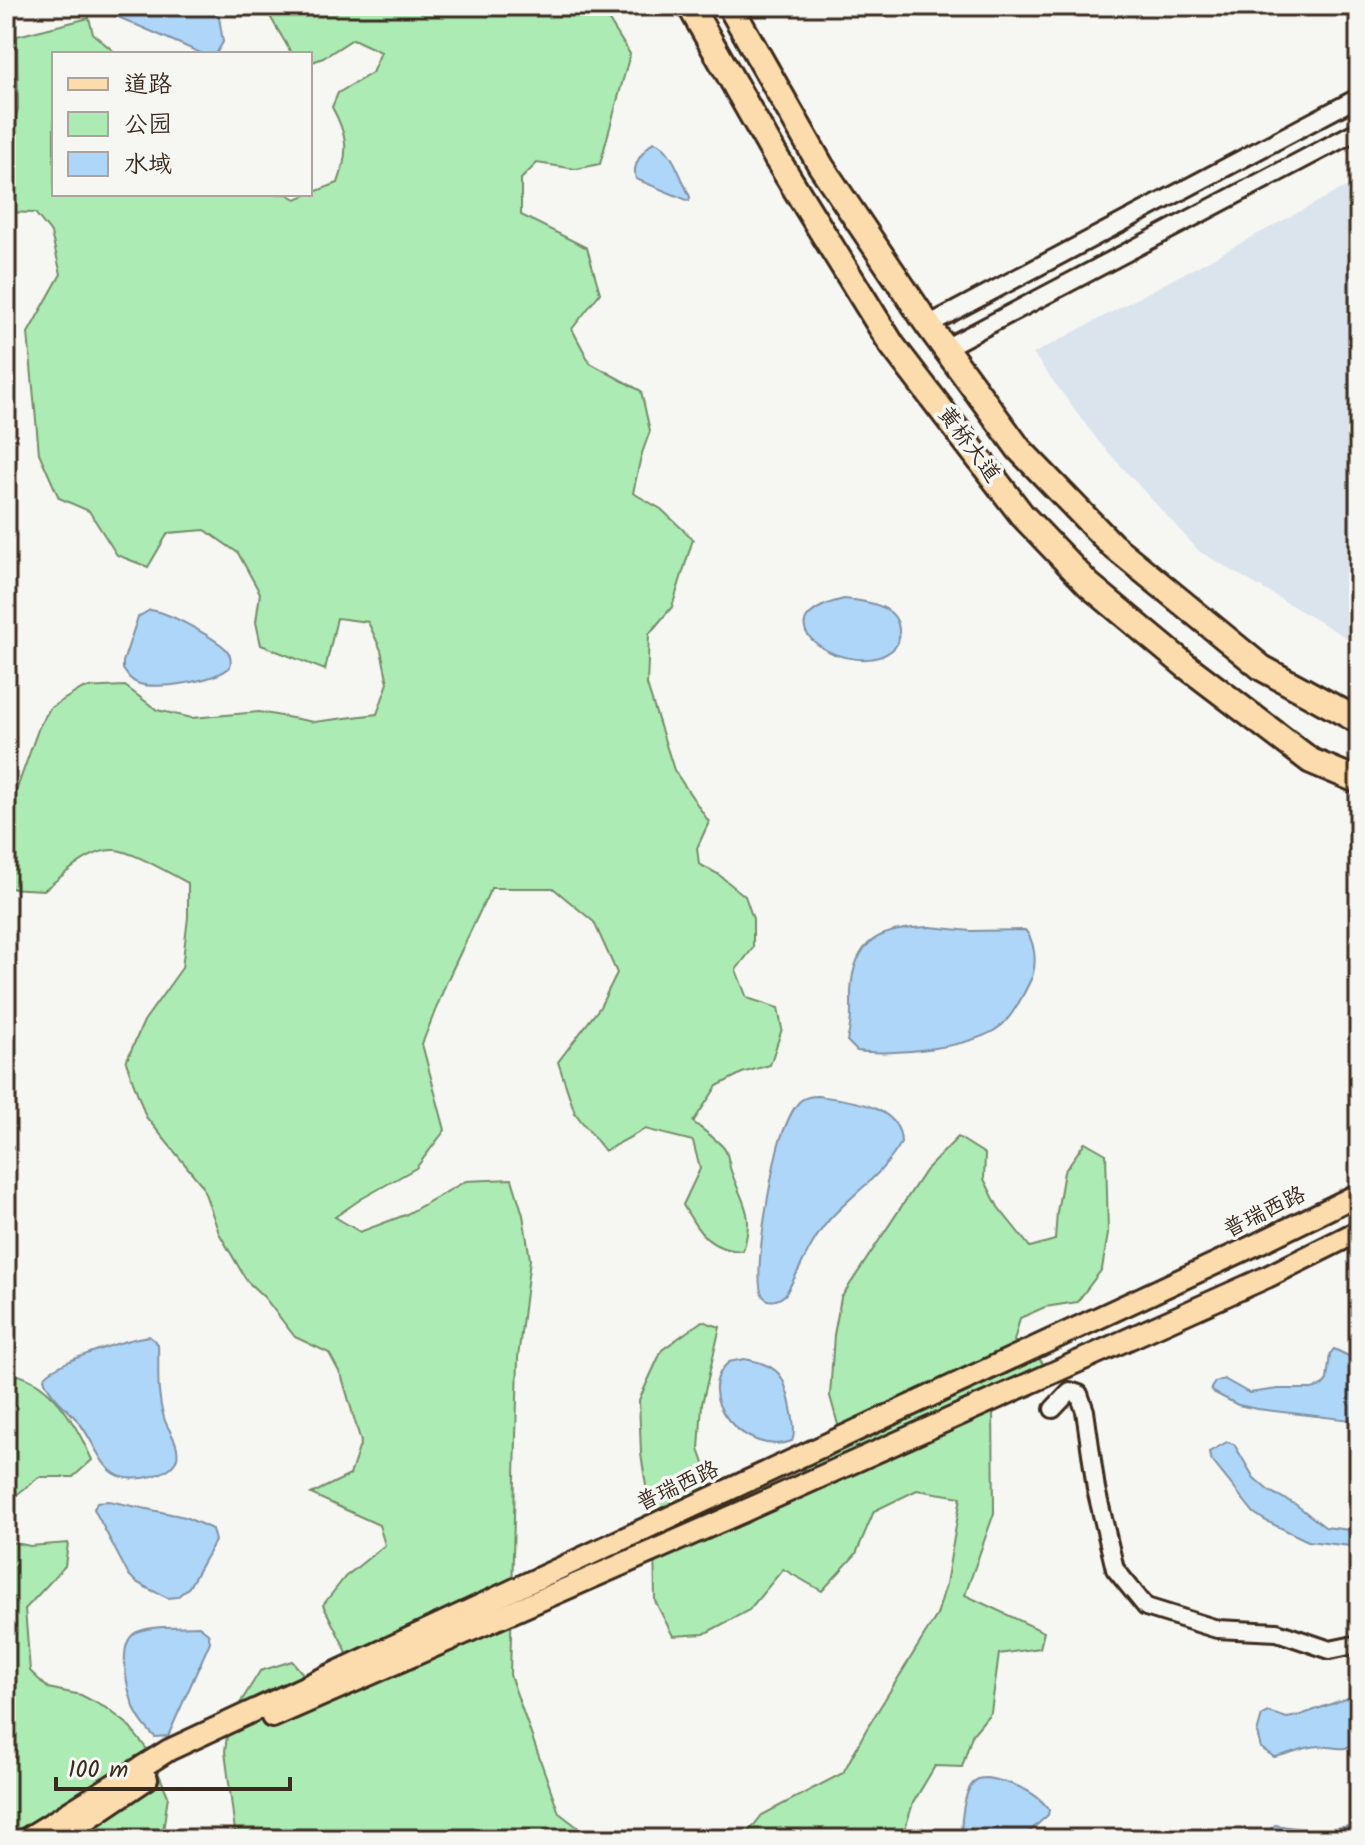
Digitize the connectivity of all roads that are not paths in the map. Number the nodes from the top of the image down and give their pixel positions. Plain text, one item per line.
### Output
1 (690, 6) edge
2 (730, 6) edge
3 (1359, 97) edge
4 (1359, 130) edge
5 (928, 325) junction
6 (945, 348) junction
7 (1359, 721) edge
8 (1359, 781) edge
9 (1359, 1194) edge
10 (1359, 1231) edge
11 (1053, 1409) dead end
12 (1359, 1644) edge
13 (26, 1839) edge
14 (58, 1839) edge

1 - 8 highway, 黄桥大道
2 - 5 highway, 黄桥大道
3 - 5 street
4 - 6 street
5 - 6 highway, 黄桥大道
6 - 7 highway, 黄桥大道
9 - 13 main road, 普瑞西路
10 - 14 main road
11 - 12 street

